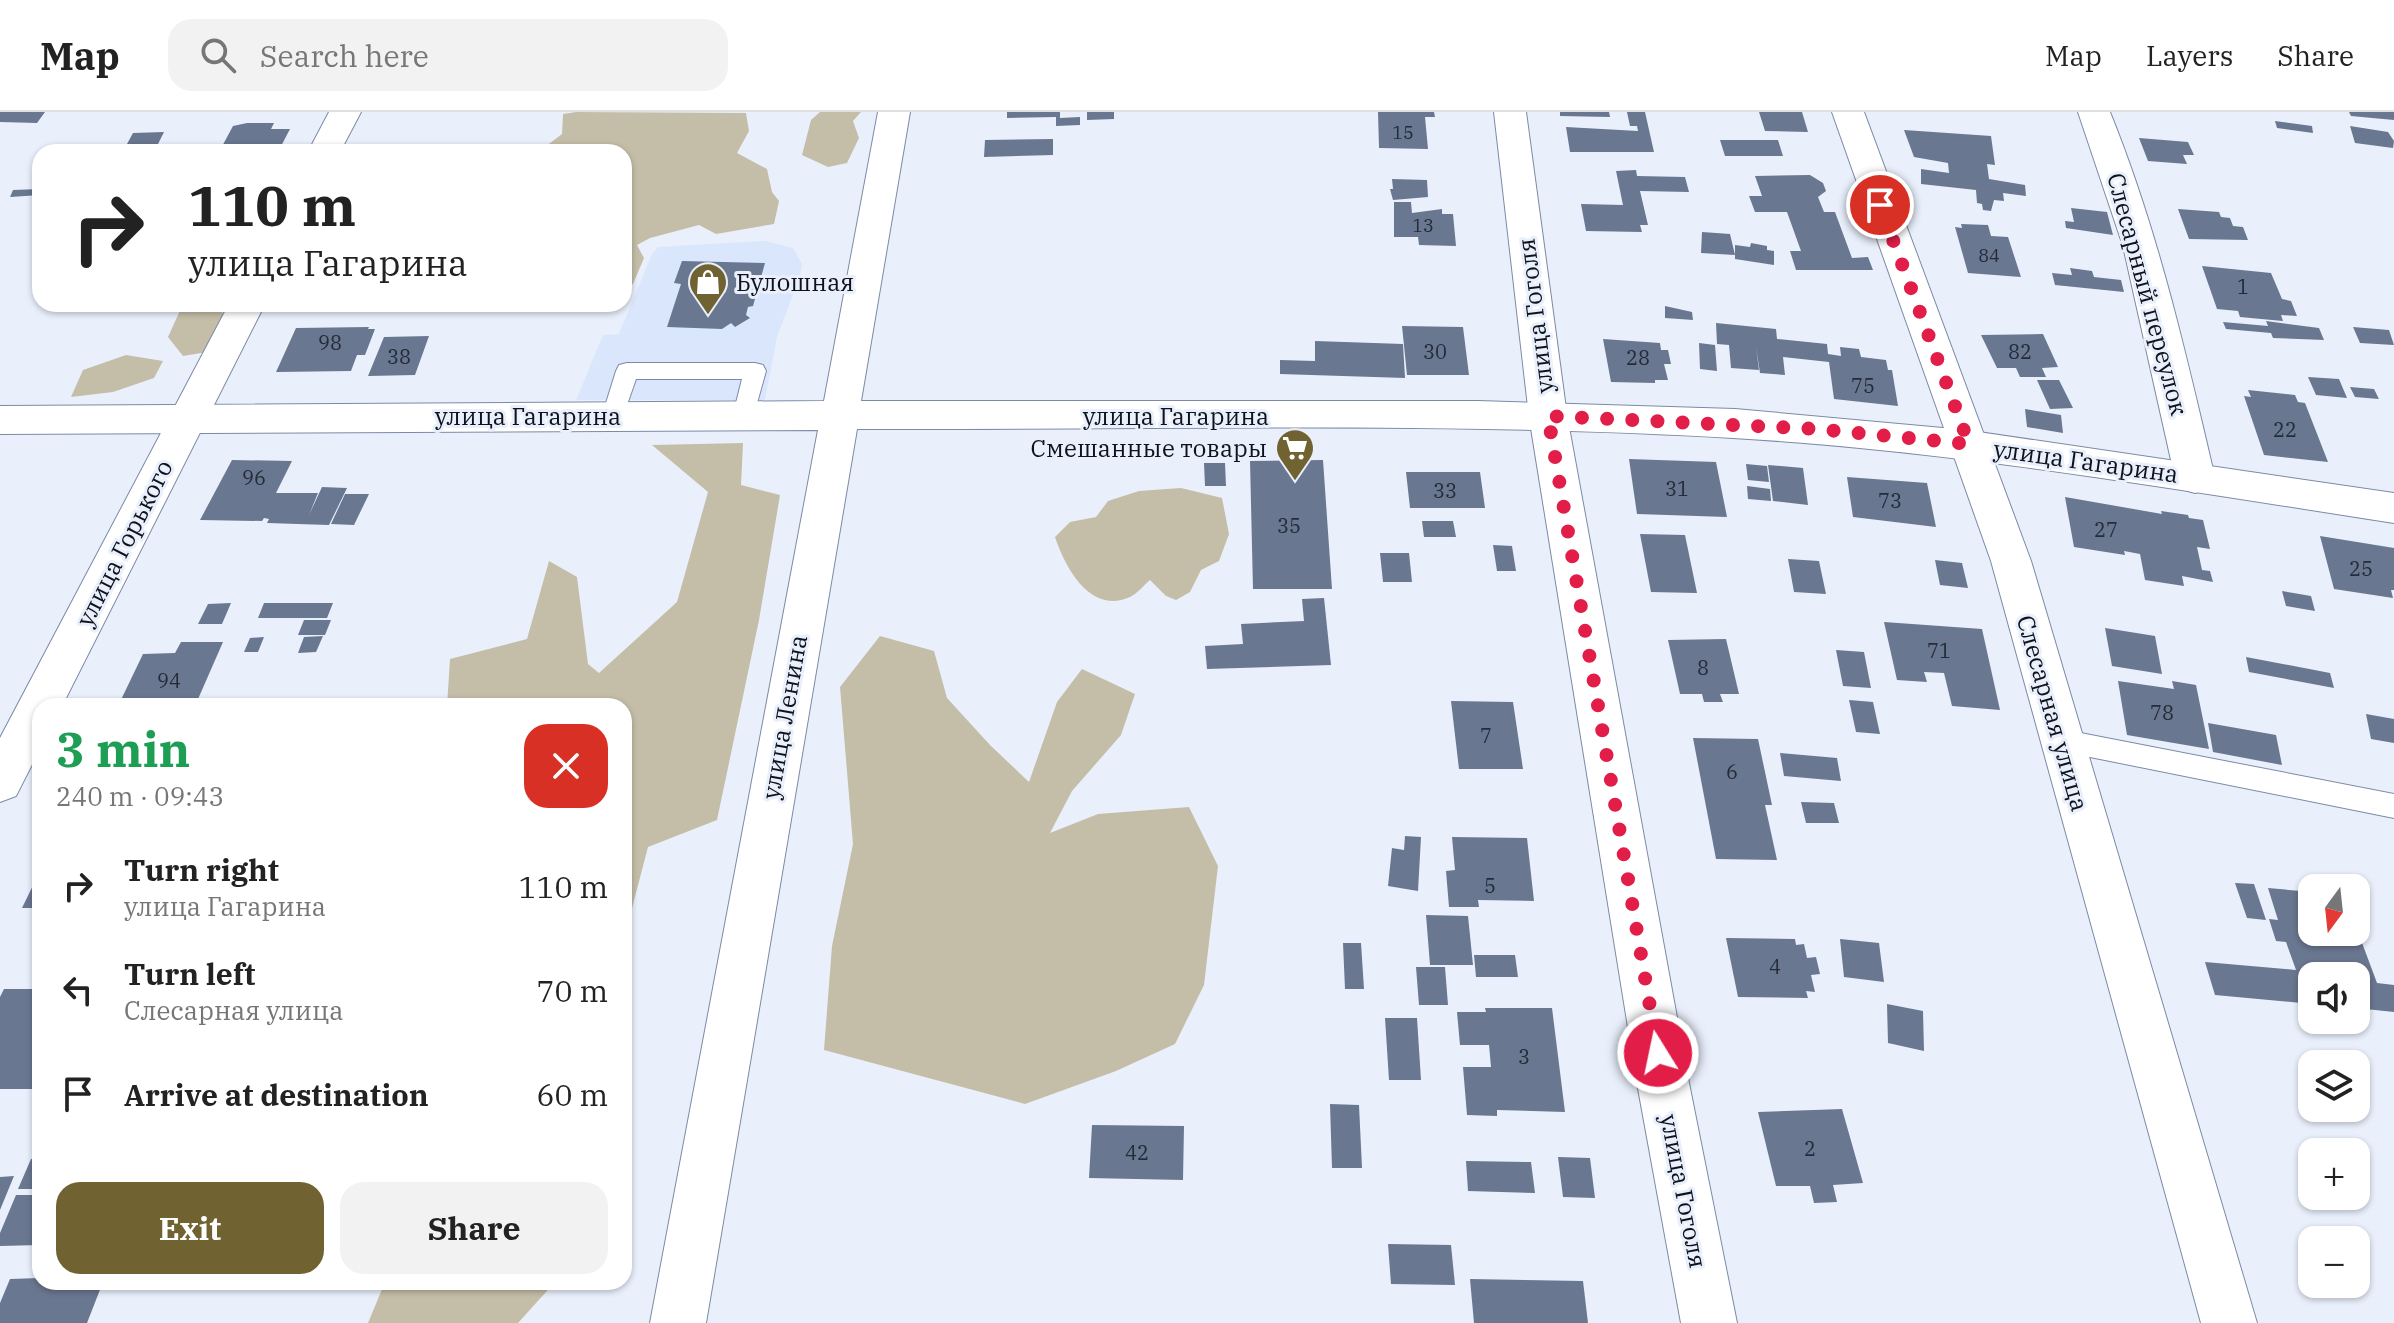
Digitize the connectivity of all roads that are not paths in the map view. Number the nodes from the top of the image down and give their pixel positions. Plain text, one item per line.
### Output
1 (345, 112) edge
2 (894, 112) edge
3 (1510, 112) edge
4 (1848, 112) edge
5 (2094, 112) edge
6 (328, 144) edge
7 (243, 312) edge
8 (838, 415) junction
9 (1548, 416) junction
10 (189, 418) junction
11 (0, 420) edge
12 (1969, 444) junction
13 (2195, 478) junction
14 (2394, 508) edge
15 (44, 698) edge
16 (32, 720) edge
17 (2060, 740) junction
18 (0, 782) edge
19 (2394, 806) edge
20 (678, 1323) edge
21 (1709, 1323) edge
22 (2229, 1323) edge

1 - 6 street
2 - 8 street, улица Ленина
3 - 9 street, улица Гоголя
4 - 12 street, Слесарная улица
5 - 13 street, Слесарный переулок
7 - 10 street, улица Горького
8 - 9 street, улица Гагарина
8 - 10 street, улица Гагарина
8 - 20 street, улица Ленина
9 - 12 street, улица Гагарина
9 - 21 street, улица Гоголя
10 - 11 street, улица Гагарина
10 - 15 street, улица Горького
12 - 13 street, улица Гагарина
12 - 17 street, Слесарная улица
13 - 14 street, улица Гагарина
16 - 18 street, улица Горького
17 - 19 lane
17 - 22 street, Слесарная улица

